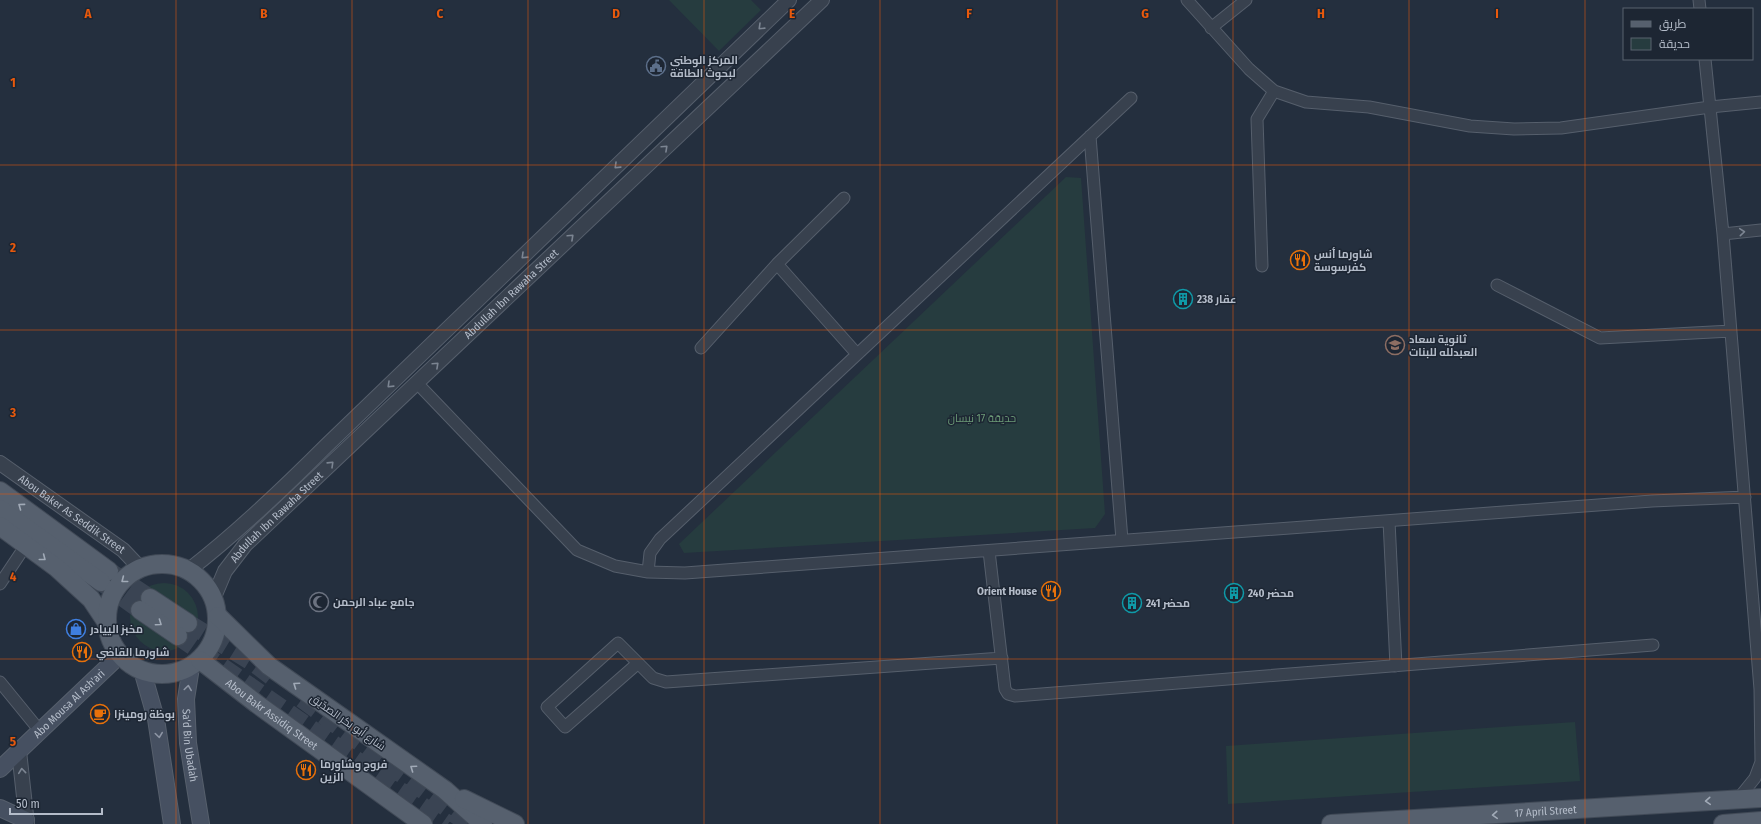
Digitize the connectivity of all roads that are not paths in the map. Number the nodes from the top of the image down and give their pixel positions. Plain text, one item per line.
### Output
1 (822, 0) edge
2 (1187, 0) edge
3 (1246, 0) edge
4 (782, 2) edge
5 (1211, 28) junction
6 (1705, 60) edge
7 (1274, 91) junction
8 (1131, 98) dead end
9 (1761, 102) edge
10 (1710, 107) junction
11 (1090, 136) junction
12 (844, 198) dead end
13 (1761, 230) edge
14 (1723, 234) junction
15 (777, 264) junction
16 (1262, 266) dead end
17 (1497, 285) dead end
18 (1731, 331) junction
19 (701, 348) dead end
20 (857, 354) junction
21 (417, 383) junction
22 (0, 463) edge
23 (0, 491) edge
24 (1745, 497) junction
25 (0, 509) edge
26 (1389, 521) junction
27 (0, 526) edge
28 (1122, 540) junction
29 (26, 545) junction
30 (988, 551) junction
31 (140, 568) junction
32 (189, 570) junction
33 (648, 572) junction
34 (0, 584) edge
35 (214, 597) junction
36 (145, 604) tunnel mouth
37 (218, 616) junction
38 (107, 623) junction
39 (183, 629) tunnel mouth
40 (1653, 645) dead end
41 (120, 655) junction
42 (1002, 658) junction
43 (195, 663) junction
44 (638, 664) junction
45 (1396, 666) junction
46 (142, 670) junction
47 (0, 682) edge
48 (1760, 692) edge
49 (40, 731) junction
50 (19, 751) junction
51 (0, 769) edge
52 (445, 790) junction
53 (1761, 798) edge
54 (1738, 799) junction
55 (0, 808) edge
56 (1471, 820) edge
57 (1761, 821) edge
58 (27, 822) edge
59 (172, 824) edge
60 (202, 824) edge
61 (423, 824) edge
62 (483, 824) edge
63 (516, 824) edge
64 (1331, 824) edge
65 (1723, 824) edge

21 -> 1 street, Abdullah Ibn Rawaha Street
2 - 5 street
3 - 5 street
4 -> 32 street, Abdullah Ibn Rawaha Street
5 - 7 street
6 - 10 street
7 - 10 street
7 - 16 street
8 - 11 street
9 - 10 street
10 - 14 street
11 - 20 street
11 - 28 street
12 - 15 street
14 -> 13 street
14 - 18 street
15 - 19 street
15 - 20 street
17 - 18 street
18 - 24 street
20 - 33 street
21 - 33 street
35 -> 21 street, Abdullah Ibn Rawaha Street
22 - 31 street, Abou Baker As Seddik Street
25 -> 23 main road, Abou Baker As Seddik Street
24 - 26 street
24 - 48 street
26 - 28 street
26 - 45 street
27 - 29 main road
28 - 30 street
29 - 34 street
29 -> 38 main road
30 - 33 street
30 - 42 street
31 - 32 main road
31 -> 38 main road
32 - 35 main road
35 - 37 main road
36 - 39 main road
37 - 43 main road
52 -> 37 main road, شارع أبو بكر الصدّيق
38 - 41 main road
40 - 45 street
41 - 46 main road
41 - 49 main road, Abo Mousa Al Ash'ari
42 - 44 street
42 - 45 street
43 - 46 main road
60 -> 43 main road, Sa'd Bin Ubadah
43 - 61 main road, Abou Bakr Assidiq Street
44 - 44 street
46 -> 59 main road
47 - 49 street
48 - 54 street
49 - 50 main road, Abo Mousa Al Ash'ari
50 - 51 main road, Abo Mousa Al Ash'ari
58 -> 50 street
52 - 62 main road, شارع أبو بكر الصدّيق
52 - 63 main road
53 - 54 main road, 17 April Street
54 -> 56 main road, 17 April Street
55 - 58 main road
56 - 64 main road, 17 April Street
57 - 65 main road

